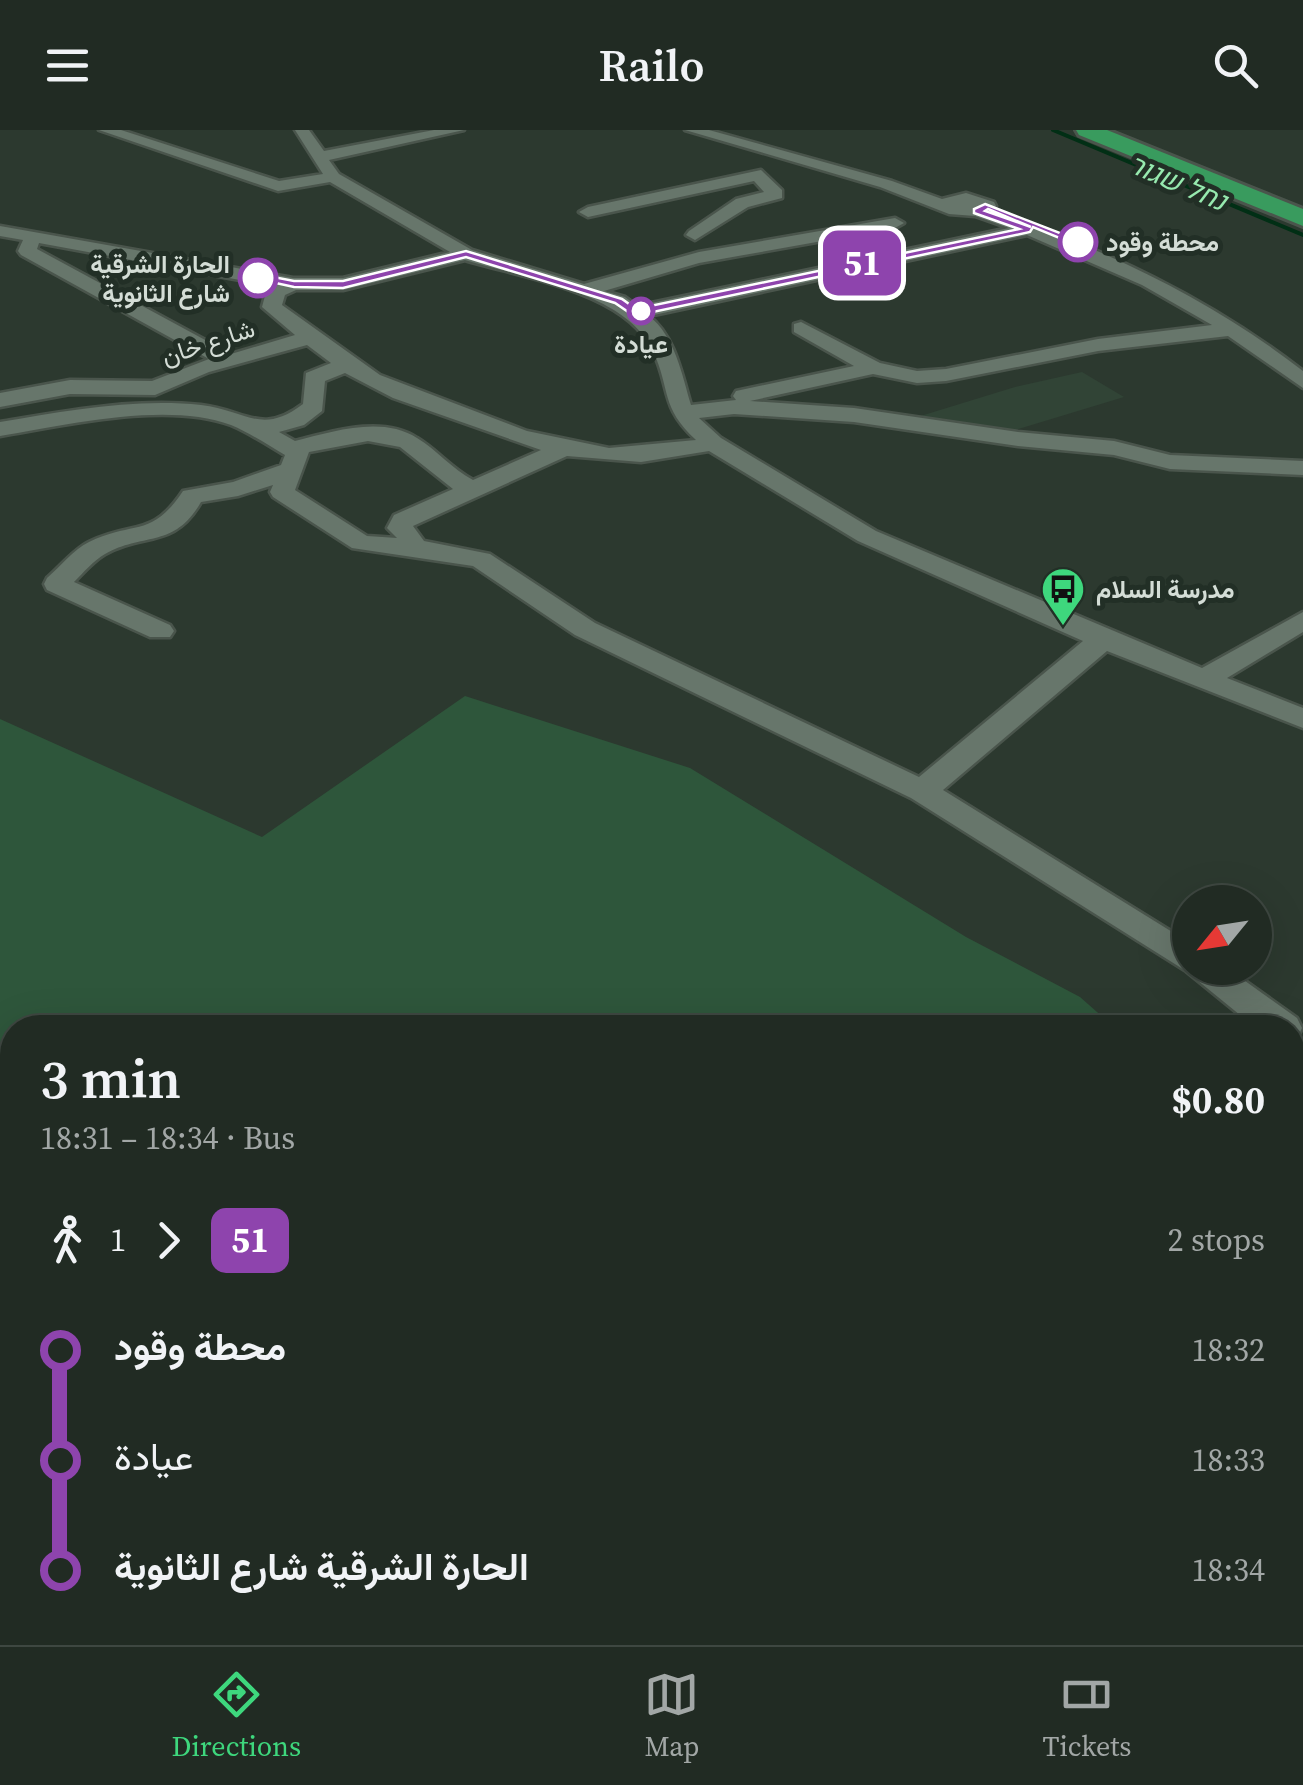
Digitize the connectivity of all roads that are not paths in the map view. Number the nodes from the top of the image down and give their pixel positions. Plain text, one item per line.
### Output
1 (106, 130) edge
2 (302, 130) edge
3 (457, 130) edge
4 (692, 130) edge
5 (701, 130) edge
6 (1086, 130) edge
7 (1118, 131) edge
8 (782, 155) junction
9 (326, 167) junction
10 (761, 175) junction
11 (951, 200) junction
12 (983, 208) junction
13 (1303, 208) edge
14 (588, 212) dead end
15 (1303, 218) edge
16 (895, 223) dead end
17 (1030, 229) junction
18 (0, 231) edge
19 (695, 234) dead end
20 (33, 237) junction
21 (466, 254) junction
22 (1126, 267) junction
23 (294, 284) junction
24 (584, 291) junction
25 (634, 313) junction
26 (801, 328) dead end
27 (1234, 329) junction
28 (312, 336) junction
29 (228, 361) junction
30 (348, 364) junction
31 (873, 368) junction
32 (1303, 382) edge
33 (0, 400) edge
34 (694, 411) junction
35 (0, 428) edge
36 (260, 430) junction
37 (713, 443) junction
38 (560, 450) junction
39 (291, 460) junction
40 (1303, 468) edge
41 (472, 488) junction
42 (413, 547) junction
43 (1303, 620) edge
44 (160, 631) dead end
45 (1103, 639) junction
46 (1204, 680) junction
47 (1303, 719) edge
48 (922, 791) junction
49 (1172, 949) edge
50 (1225, 985) edge
51 (1265, 1015) edge

1 - 9 street
2 - 9 street
3 - 9 street
4 - 8 street
5 - 11 street
6 - 15 highway
7 - 13 highway
8 - 10 street
8 - 11 street
9 - 21 street
10 - 14 street
10 - 19 street
11 - 12 street
12 - 17 street
12 - 22 street
16 - 24 street
17 - 22 street
17 - 25 street
18 - 20 street
20 - 23 street
20 - 29 street
21 - 23 street
21 - 24 street
22 - 27 street
23 - 28 street
24 - 25 street
25 - 34 street
26 - 31 street
27 - 31 street
27 - 32 street
28 - 29 street, شارع خان
28 - 30 street
29 - 33 street, شارع خان
30 - 36 street
30 - 38 street
31 - 34 street
34 - 37 street
34 - 40 street
35 - 36 street
36 - 39 street
37 - 38 street
37 - 45 street
38 - 41 street
39 - 41 street
39 - 42 street
39 - 44 street
41 - 42 street
42 - 48 street
43 - 46 street
45 - 46 street
45 - 48 street
46 - 47 street
48 - 49 street
50 - 51 street

